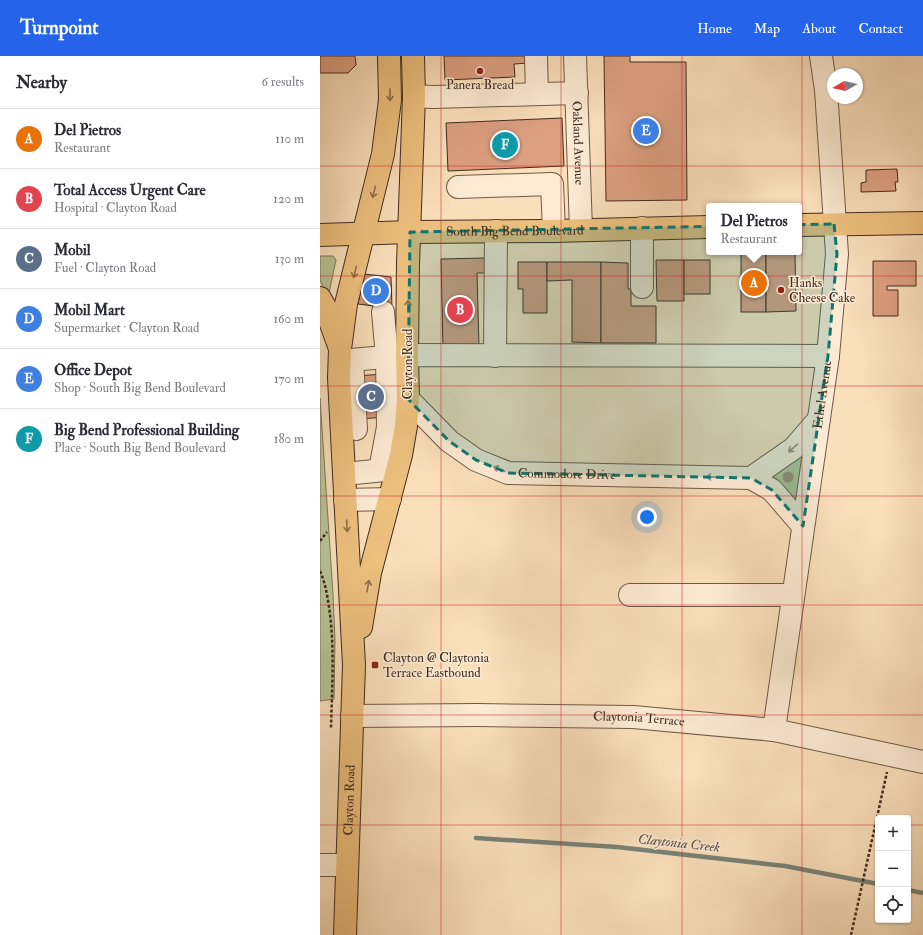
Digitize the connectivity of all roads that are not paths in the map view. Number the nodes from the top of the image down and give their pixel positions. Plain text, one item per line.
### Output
1 (389, 56) edge
2 (413, 56) edge
3 (536, 56) edge
4 (575, 56) edge
5 (821, 56) edge
6 (537, 94) junction
7 (577, 94) junction
8 (414, 96) junction
9 (458, 187) dead end
10 (923, 223) edge
11 (834, 224) junction
12 (802, 225) edge
13 (706, 227) edge
14 (642, 228) junction
15 (581, 230) junction
16 (496, 231) junction
17 (554, 231) junction
18 (410, 232) junction
19 (364, 234) junction
20 (320, 235) edge
21 (642, 287) dead end
22 (320, 298) edge
23 (383, 312) dead end
24 (397, 356) junction
25 (495, 356) junction
26 (828, 356) junction
27 (344, 357) junction
28 (408, 400) junction
29 (819, 419) junction
30 (397, 427) junction
31 (349, 430) junction
32 (389, 469) junction
33 (344, 474) junction
34 (751, 478) junction
35 (390, 499) junction
36 (345, 500) junction
37 (803, 526) junction
38 (630, 594) dead end
39 (794, 595) junction
40 (354, 665) junction
41 (352, 716) junction
42 (774, 730) junction
43 (923, 762) edge
44 (347, 865) junction
45 (320, 866) edge
46 (345, 935) edge

1 -> 19 main road, Clayton Road
2 - 8 main road, Clayton Road
3 - 6 street
4 - 7 street, Oakland Avenue
5 - 11 street, Ethel Avenue
6 - 7 street
6 - 8 street
7 - 15 street, Oakland Avenue
8 - 18 main road, Clayton Road
9 - 17 street
10 - 11 main road
11 - 12 main road
11 - 26 street, Ethel Avenue
13 - 14 main road, South Big Bend Boulevard
14 - 15 main road, South Big Bend Boulevard
14 - 21 street
15 - 17 main road, South Big Bend Boulevard
16 - 17 main road, South Big Bend Boulevard
16 - 18 main road, South Big Bend Boulevard
16 - 25 street
18 - 19 main road, South Big Bend Boulevard
24 -> 18 main road, Clayton Road
19 - 20 main road, South Big Bend Boulevard
19 -> 27 main road, Clayton Road
22 - 27 main road
23 - 24 street
24 - 25 street
24 - 27 street
24 - 28 main road, Clayton Road
24 - 30 street
25 - 26 street
26 - 29 street, Ethel Avenue
27 - 31 main road, Clayton Road
28 - 30 main road, Clayton Road
34 -> 28 street, Commodore Drive
29 -> 34 street
29 - 37 street, Ethel Avenue
30 - 31 street
30 - 32 main road, Clayton Road
31 - 33 main road, Clayton Road
32 - 33 street
32 - 35 main road, Clayton Road
33 - 36 main road, Clayton Road
34 - 37 street, Commodore Drive
35 - 36 street
40 -> 35 main road, Clayton Road
36 -> 40 main road, Clayton Road
37 - 39 street, Ethel Avenue
38 - 39 street
39 - 42 street, Ethel Avenue
40 - 41 main road, Clayton Road
41 - 42 street, Claytonia Terrace
41 - 44 main road, Clayton Road
42 - 43 street, Claytonia Terrace
44 - 45 street
44 - 46 main road, Clayton Road

